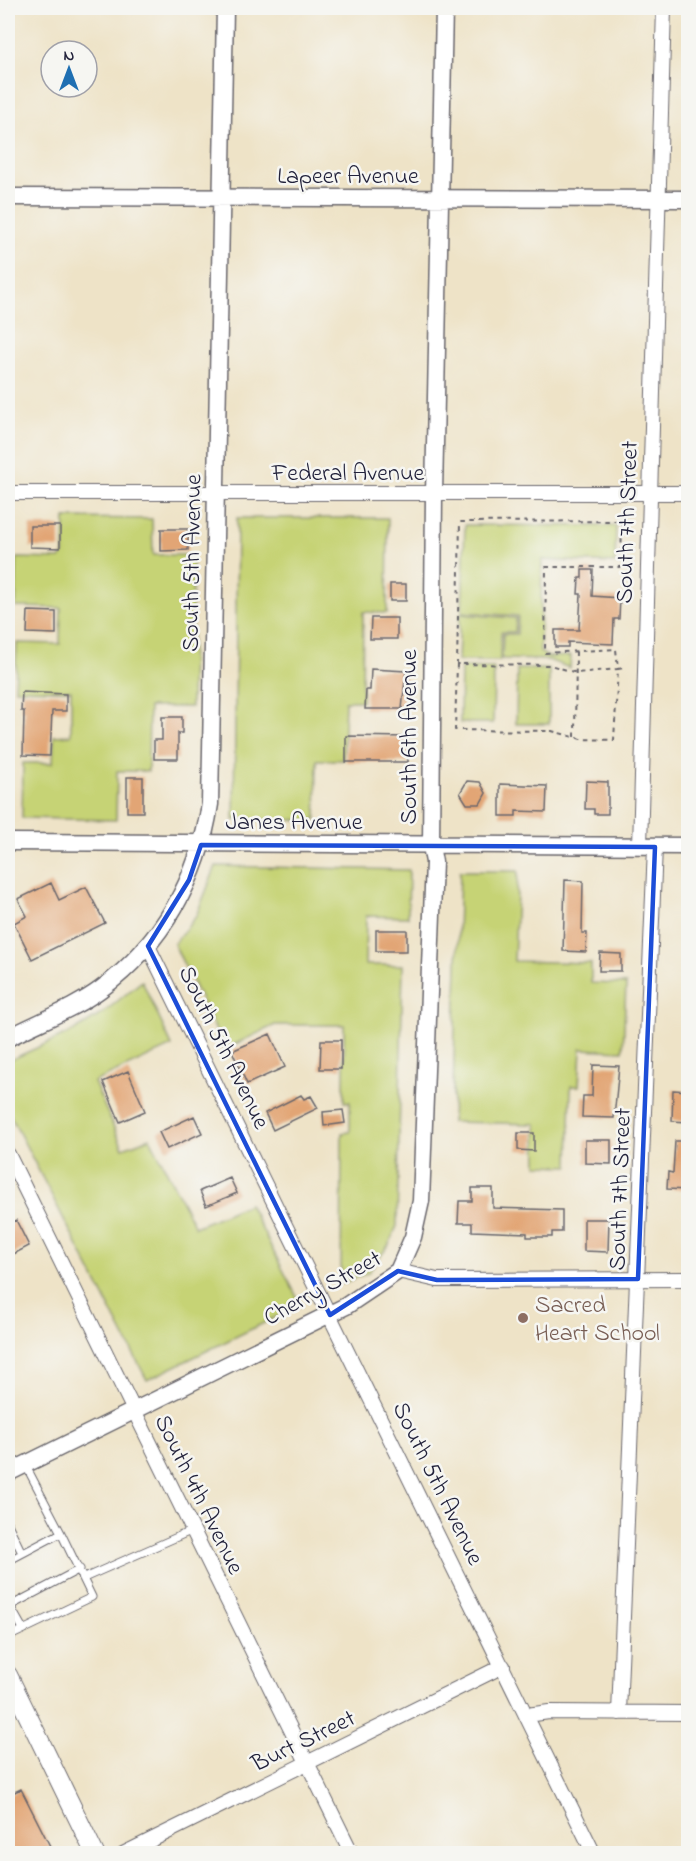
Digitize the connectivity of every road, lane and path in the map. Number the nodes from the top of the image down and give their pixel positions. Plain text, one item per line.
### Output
1 (225, 8) edge
2 (444, 8) edge
3 (664, 8) edge
4 (8, 197) edge
5 (221, 199) junction
6 (440, 199) junction
7 (660, 199) junction
8 (688, 199) edge
9 (8, 493) edge
10 (649, 493) junction
11 (688, 493) edge
12 (217, 494) junction
13 (434, 494) junction
14 (576, 651) junction
15 (457, 664) junction
16 (624, 668) dead end
17 (618, 669) junction
18 (577, 673) junction
19 (575, 737) junction
20 (8, 842) edge
21 (201, 845) junction
22 (431, 846) junction
23 (688, 846) edge
24 (648, 847) junction
25 (148, 946) junction
26 (8, 1038) edge
27 (8, 1154) edge
28 (398, 1271) junction
29 (638, 1279) junction
30 (688, 1280) edge
31 (330, 1315) junction
32 (134, 1410) junction
33 (25, 1464) junction
34 (8, 1473) edge
35 (8, 1524) edge
36 (193, 1530) junction
37 (61, 1533) junction
38 (22, 1553) junction
39 (8, 1561) edge
40 (80, 1569) junction
41 (84, 1578) junction
42 (23, 1629) junction
43 (8, 1637) edge
44 (503, 1666) junction
45 (8, 1675) edge
46 (620, 1713) junction
47 (688, 1713) edge
48 (527, 1715) junction
49 (307, 1764) junction
50 (95, 1854) edge
51 (123, 1854) edge
52 (352, 1854) edge
53 (594, 1854) edge

1 - 5 street, South 5th Avenue
2 - 6 street, South 6th Avenue
3 - 7 street, South 7th Street
4 - 5 street, Lapeer Avenue
5 - 6 street, Lapeer Avenue
5 - 12 street, South 5th Avenue
6 - 7 street, Lapeer Avenue
6 - 13 street, South 6th Avenue
7 - 8 street, Lapeer Avenue
7 - 10 street, South 7th Street
9 - 12 street, Federal Avenue
10 - 11 street, Federal Avenue
10 - 13 street, Federal Avenue
10 - 24 street, South 7th Street
12 - 13 street, Federal Avenue
12 - 21 street, South 5th Avenue
13 - 22 street, South 6th Avenue
14 - 15 path
14 - 17 path
14 - 18 path
15 - 18 path
15 - 19 path
16 - 17 path
17 - 18 path
17 - 19 path
18 - 19 path
20 - 21 street, Janes Avenue
21 - 22 street, Janes Avenue
21 - 25 street, South 5th Avenue
22 - 24 street, Janes Avenue
22 - 28 street, South 6th Avenue
23 - 24 street, Janes Avenue
24 - 29 street, South 7th Street
25 - 26 street
25 - 31 street, South 5th Avenue
27 - 32 street, South 4th Avenue
28 - 29 street, Cherry Street
28 - 31 street, Cherry Street
29 - 30 street, Cherry Street
29 - 46 street, South 7th Street
31 - 32 street, Cherry Street
31 - 44 street, South 5th Avenue
32 - 33 street, Cherry Street
32 - 36 street, South 4th Avenue
33 - 34 street, Cherry Street
33 - 37 lane
35 - 38 lane
36 - 41 lane
36 - 49 street, South 4th Avenue
37 - 38 lane
37 - 40 lane
38 - 39 lane
40 - 41 lane
40 - 42 lane
41 - 42 lane
42 - 43 lane
44 - 48 street, South 5th Avenue
44 - 49 street, Burt Street
45 - 50 main road
46 - 47 street
46 - 48 street
48 - 53 street, South 5th Avenue
49 - 51 street, Burt Street
49 - 52 street, South 4th Avenue

